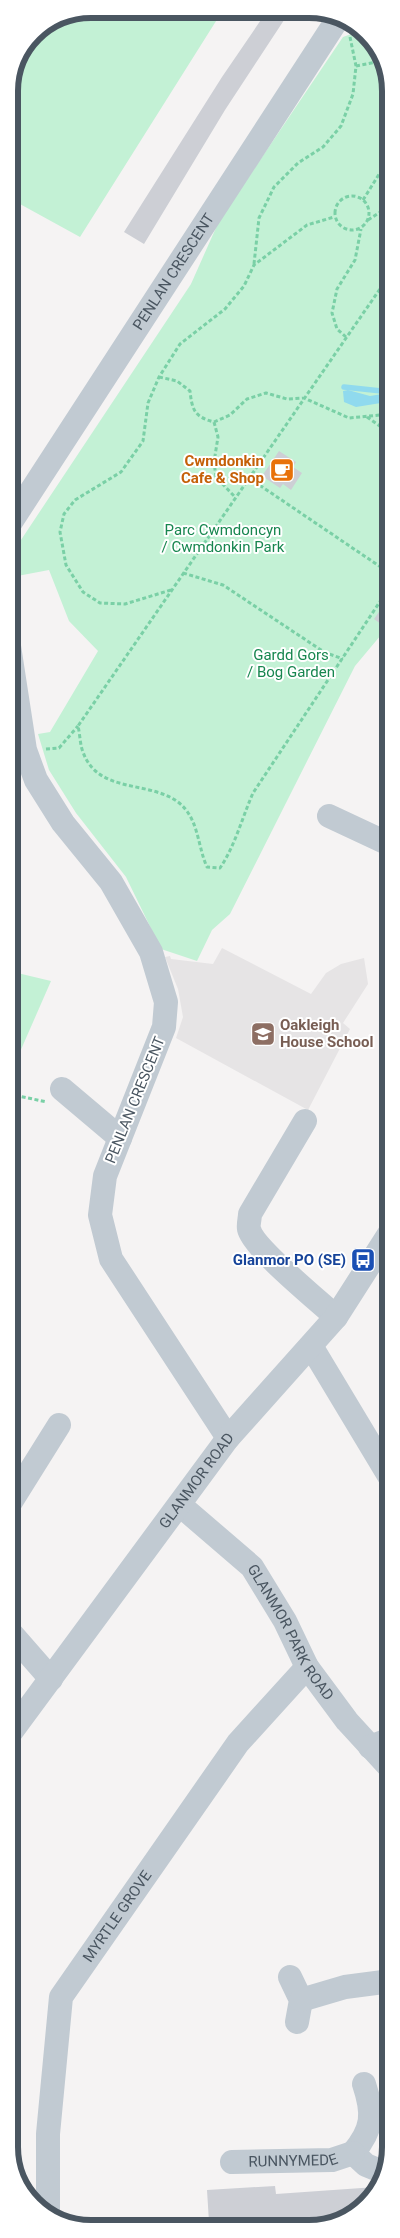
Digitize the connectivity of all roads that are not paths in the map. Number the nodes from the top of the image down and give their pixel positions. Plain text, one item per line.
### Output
1 (342, 25) edge
2 (18, 512) edge
3 (18, 752) edge
4 (329, 816) dead end
5 (382, 840) edge
6 (62, 1089) dead end
7 (305, 1121) dead end
8 (120, 1138) junction
9 (382, 1245) edge
10 (336, 1316) junction
11 (311, 1346) junction
12 (59, 1425) dead end
13 (228, 1438) junction
14 (382, 1464) edge
15 (18, 1491) edge
16 (180, 1505) junction
17 (18, 1641) edge
18 (307, 1667) junction
19 (51, 1679) junction
20 (18, 1723) edge
21 (380, 1743) edge
22 (290, 1977) dead end
23 (382, 1982) edge
24 (375, 2097) edge
25 (353, 2153) junction
26 (232, 2162) dead end
27 (379, 2171) edge
28 (48, 2206) edge

1 - 2 street, PENLAN CRESCENT
3 - 8 street, PENLAN CRESCENT
4 - 5 street
6 - 8 street
7 - 10 street
8 - 13 street, PENLAN CRESCENT
9 - 10 street, GLANMOR ROAD
10 - 11 street, GLANMOR ROAD
11 - 13 street, GLANMOR ROAD
11 - 14 street
12 - 15 street
13 - 16 street, GLANMOR ROAD
16 - 18 street, GLANMOR PARK ROAD
16 - 19 street, GLANMOR ROAD
17 - 19 street
18 - 21 street, GLANMOR PARK ROAD
18 - 28 street, MYRTLE GROVE
19 - 20 street, GLANMOR ROAD
22 - 23 street
24 - 25 street
25 - 26 street, RUNNYMEDE
25 - 27 street

